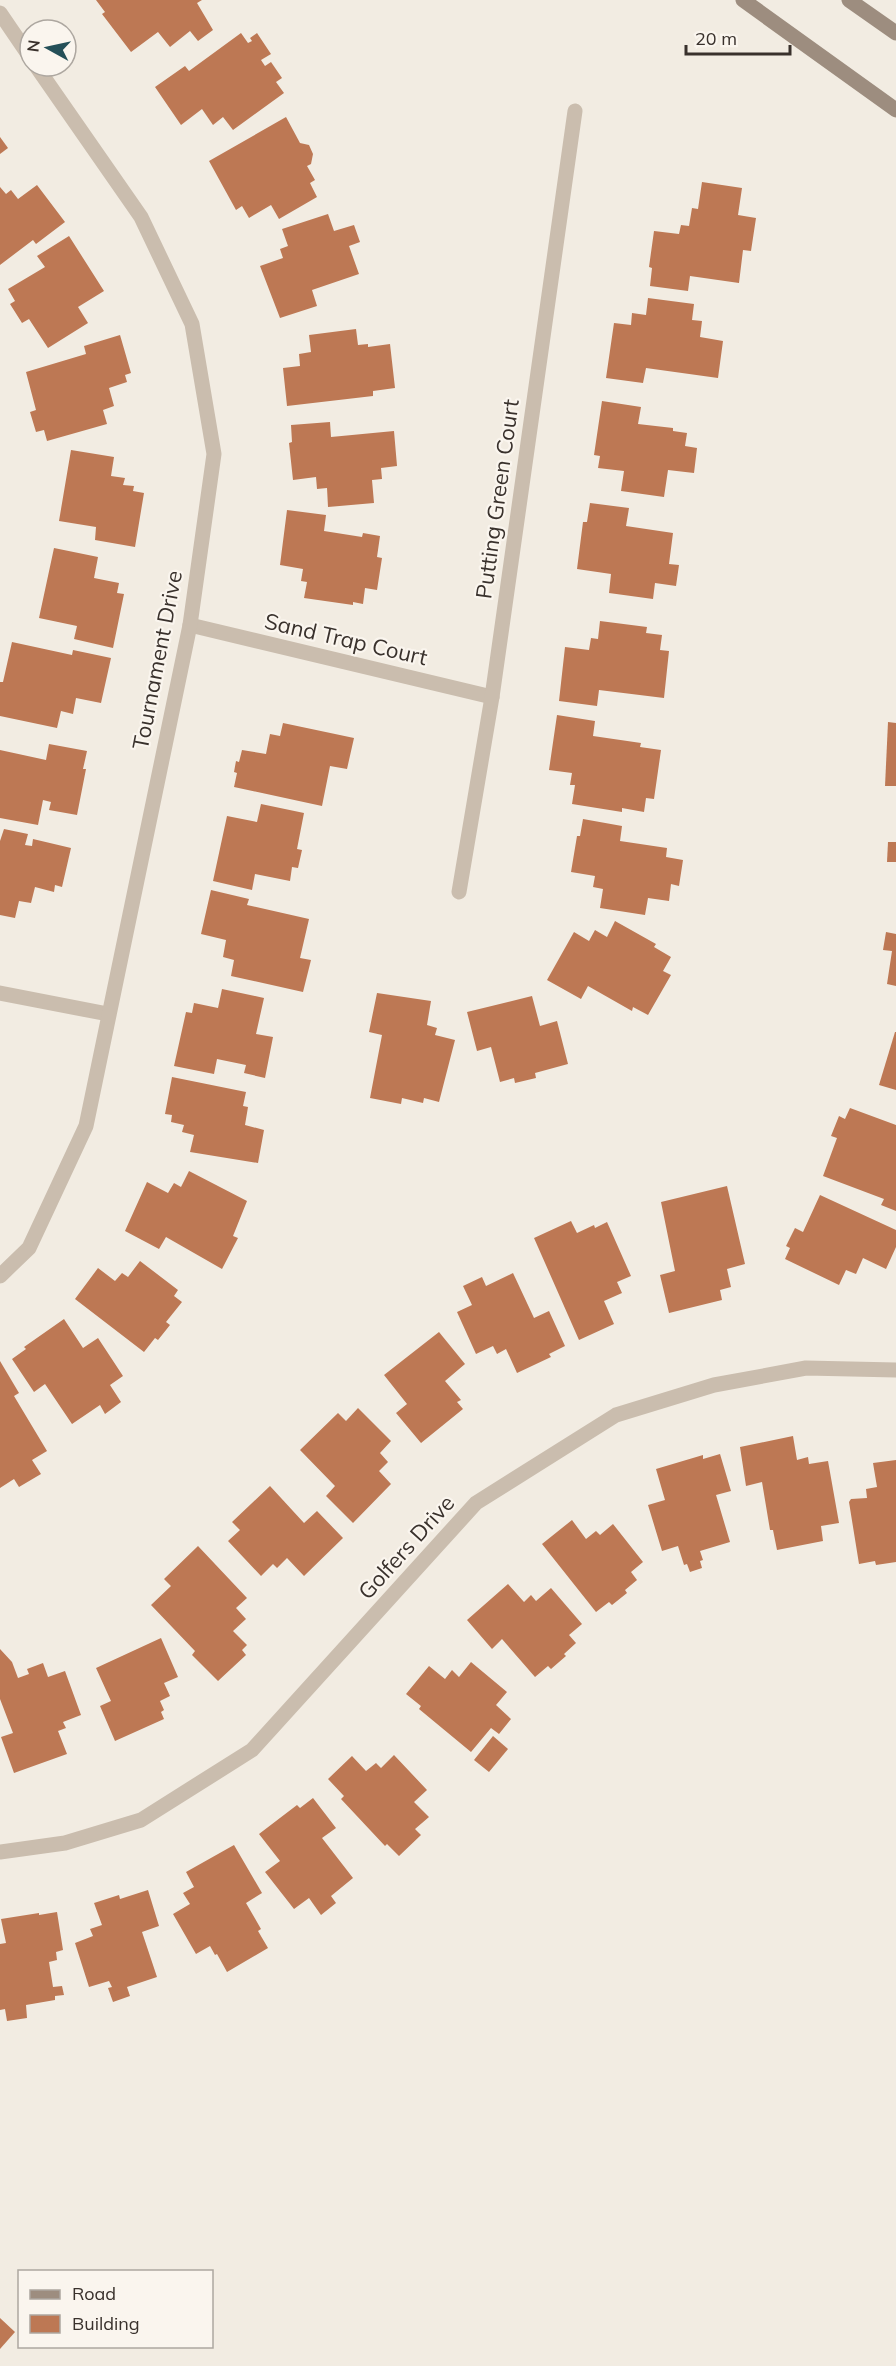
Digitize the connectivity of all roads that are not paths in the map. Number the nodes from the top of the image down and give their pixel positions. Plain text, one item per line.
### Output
1 (743, 0) edge
2 (849, 0) edge
3 (0, 13) edge
4 (896, 33) edge
5 (18, 39) edge
6 (44, 78) edge
7 (896, 110) edge
8 (575, 111) dead end
9 (190, 625) junction
10 (492, 697) junction
11 (459, 892) dead end
12 (0, 993) edge
13 (108, 1014) junction
14 (0, 1276) edge
15 (896, 1370) edge
16 (0, 1852) edge

1 - 7 main road
2 - 4 main road
3 - 5 street
6 - 9 street, Tournament Drive
8 - 10 street, Putting Green Court
9 - 10 street, Sand Trap Court
9 - 13 street, Tournament Drive
10 - 11 street, Putting Green Court
12 - 13 street
13 - 14 street, Tournament Drive
15 - 16 street, Golfers Drive

